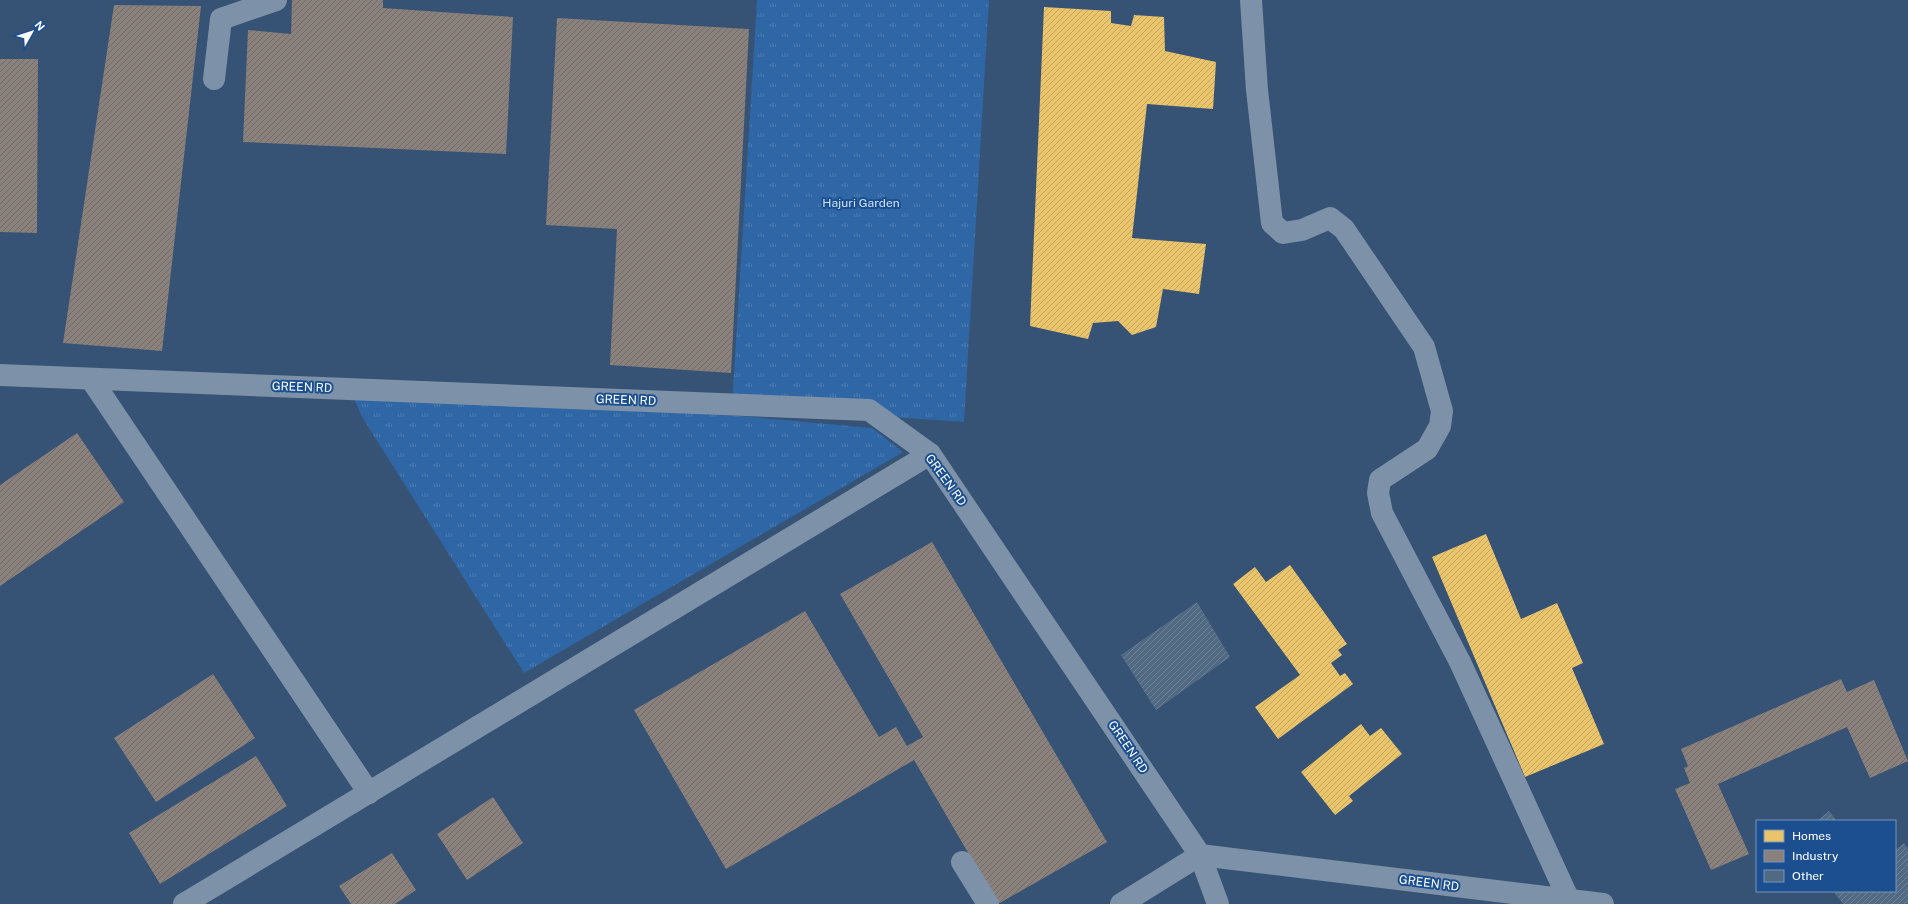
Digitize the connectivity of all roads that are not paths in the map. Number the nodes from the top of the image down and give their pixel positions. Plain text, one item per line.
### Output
1 (276, 0) edge
2 (1251, 0) edge
3 (214, 79) dead end
4 (0, 375) edge
5 (91, 379) junction
6 (930, 454) junction
7 (369, 793) junction
8 (1200, 855) junction
9 (962, 862) dead end
10 (1569, 900) junction
11 (184, 904) edge
12 (988, 904) edge
13 (1121, 904) edge
14 (1218, 904) edge
15 (1603, 904) edge

1 - 3 street
2 - 10 street
4 - 5 street, GREEN RD
5 - 6 street, GREEN RD
5 - 7 street
6 - 7 street
6 - 8 street, GREEN RD
7 - 11 street
8 - 10 street, GREEN RD
8 - 13 street
8 - 14 street
9 - 12 street
10 - 15 street, GREEN RD

